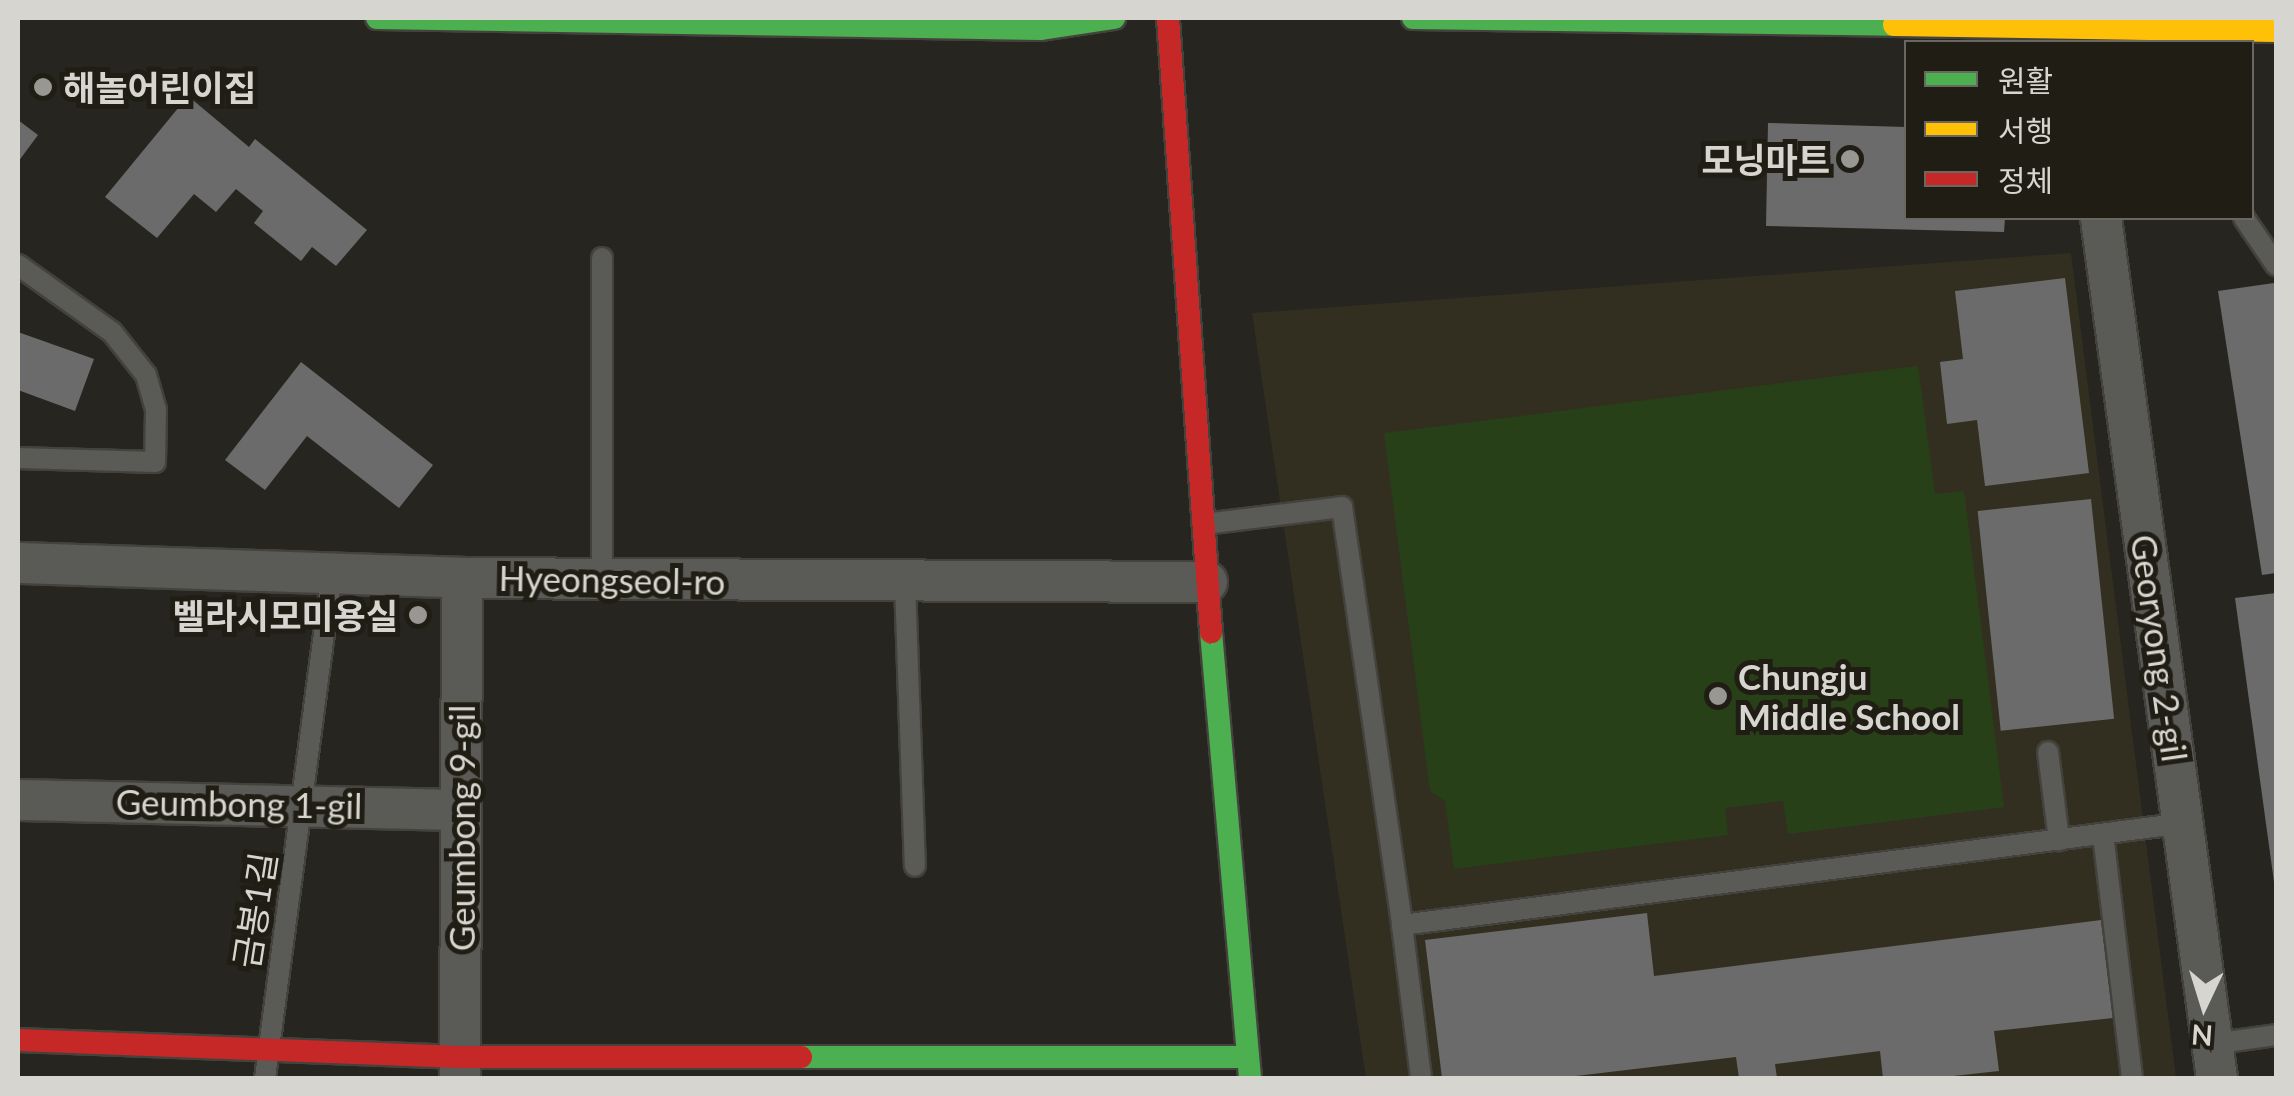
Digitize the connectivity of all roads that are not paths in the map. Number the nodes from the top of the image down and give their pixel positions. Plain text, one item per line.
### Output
1 (377, 18) edge
2 (1114, 18) edge
3 (1168, 18) edge
4 (1413, 18) edge
5 (1488, 18) edge
6 (2076, 28) edge
7 (2276, 31) edge
8 (2102, 220) edge
9 (2245, 220) edge
10 (602, 258) dead end
11 (18, 265) edge
12 (2276, 265) edge
13 (18, 458) edge
14 (1202, 524) junction
15 (18, 563) edge
16 (332, 573) junction
17 (462, 578) junction
18 (602, 579) junction
19 (1207, 582) junction
20 (905, 583) junction
21 (2048, 752) dead end
22 (18, 800) edge
23 (304, 803) junction
24 (460, 810) junction
25 (2184, 823) junction
26 (2103, 834) junction
27 (2059, 840) junction
28 (915, 866) dead end
29 (1402, 925) junction
30 (2276, 1035) edge
31 (18, 1040) edge
32 (266, 1050) junction
33 (2214, 1061) edge
34 (460, 1068) edge
35 (1249, 1068) edge
36 (933, 1069) edge
37 (264, 1078) edge
38 (1421, 1078) edge
39 (2132, 1078) edge

1 - 2 street
3 - 14 street
4 - 5 street
5 - 6 street
6 - 7 street
8 - 25 street, Georyong 2-gil
9 - 12 lane
10 - 18 lane
11 - 13 lane
14 - 19 street
14 - 29 lane
15 - 16 street, Hyeongseol-ro
16 - 17 street, Hyeongseol-ro
16 - 23 lane, 금봉1길
17 - 18 street, Hyeongseol-ro
17 - 24 street, Geumbong 9-gil
18 - 20 street, Hyeongseol-ro
19 - 20 street, Hyeongseol-ro
19 - 35 street
20 - 28 lane
21 - 27 lane
22 - 23 street, Geumbong 1-gil
23 - 24 street, Geumbong 1-gil
23 - 32 lane, 금봉1길
24 - 34 street, Geumbong 9-gil
25 - 26 lane
25 - 33 street, Georyong 2-gil
26 - 27 lane
26 - 39 lane
27 - 29 lane
29 - 38 lane
30 - 33 lane
31 - 32 street
32 - 34 street
32 - 37 lane, 금봉1길
34 - 36 street
35 - 36 street

